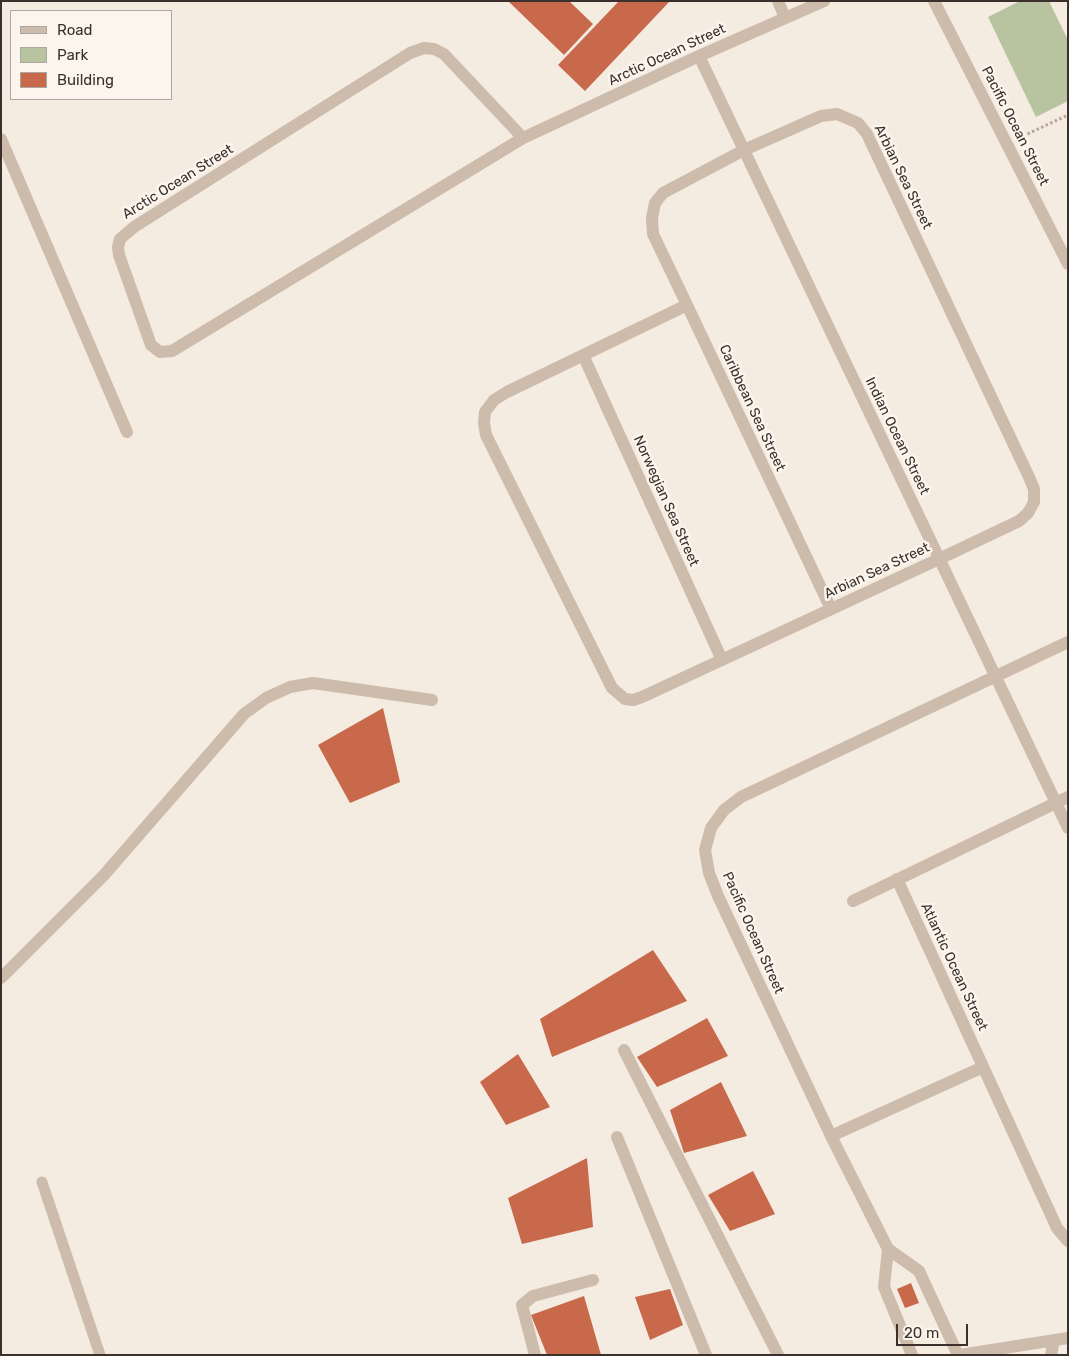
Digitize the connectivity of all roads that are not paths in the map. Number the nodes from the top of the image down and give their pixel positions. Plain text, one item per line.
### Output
1 (778, 1) edge
2 (824, 1) edge
3 (934, 1) edge
4 (785, 18) junction
5 (699, 56) junction
6 (522, 138) junction
7 (1, 139) edge
8 (744, 150) junction
9 (652, 218) joint
10 (1068, 264) edge
11 (687, 305) junction
12 (583, 355) junction
13 (127, 432) dead end
14 (939, 559) junction
15 (831, 609) junction
16 (1068, 642) edge
17 (722, 660) junction
18 (995, 677) junction
19 (432, 700) dead end
20 (1068, 797) edge
21 (1055, 802) junction
22 (1068, 828) edge
23 (897, 879) junction
24 (854, 901) dead end
25 (1, 978) edge
26 (624, 1050) dead end
27 (983, 1067) junction
28 (831, 1136) junction
29 (617, 1137) dead end
30 (42, 1182) dead end
31 (1068, 1241) edge
32 (888, 1249) junction
33 (593, 1280) dead end
34 (1068, 1338) edge
35 (1054, 1340) junction
36 (100, 1355) edge
37 (535, 1355) edge
38 (706, 1355) edge
39 (778, 1355) edge
40 (912, 1355) edge
41 (959, 1355) edge
42 (1051, 1355) edge

1 - 4 street
2 - 4 street, Arctic Ocean Street
3 - 10 street, Pacific Ocean Street
4 - 5 street, Arctic Ocean Street
5 - 6 street, Arctic Ocean Street
5 - 8 street, Indian Ocean Street
6 - 6 street, Arctic Ocean Street
7 - 13 street
8 - 9 street, Arbian Sea Street
8 - 14 street, Indian Ocean Street
8 - 14 street, Arbian Sea Street
9 - 11 street, Caribbean Sea Street
11 - 12 street, Arbian Sea Street
11 - 15 street, Caribbean Sea Street
12 - 17 street, Norwegian Sea Street
12 - 17 street, Arbian Sea Street
14 - 15 street, Arbian Sea Street
14 - 18 street, Indian Ocean Street
15 - 17 street, Arbian Sea Street
16 - 18 street, Pacific Ocean Street
18 - 21 street, Indian Ocean Street
18 - 28 street, Pacific Ocean Street
19 - 25 street
20 - 21 street
21 - 22 street, Indian Ocean Street
21 - 23 street
23 - 24 street
23 - 27 street, Atlantic Ocean Street
26 - 39 street
27 - 28 street
27 - 31 street, Atlantic Ocean Street
28 - 32 street, Pacific Ocean Street
29 - 38 street
30 - 36 lane
32 - 40 street
32 - 41 street
33 - 37 street
34 - 35 street
35 - 41 street
35 - 42 street

